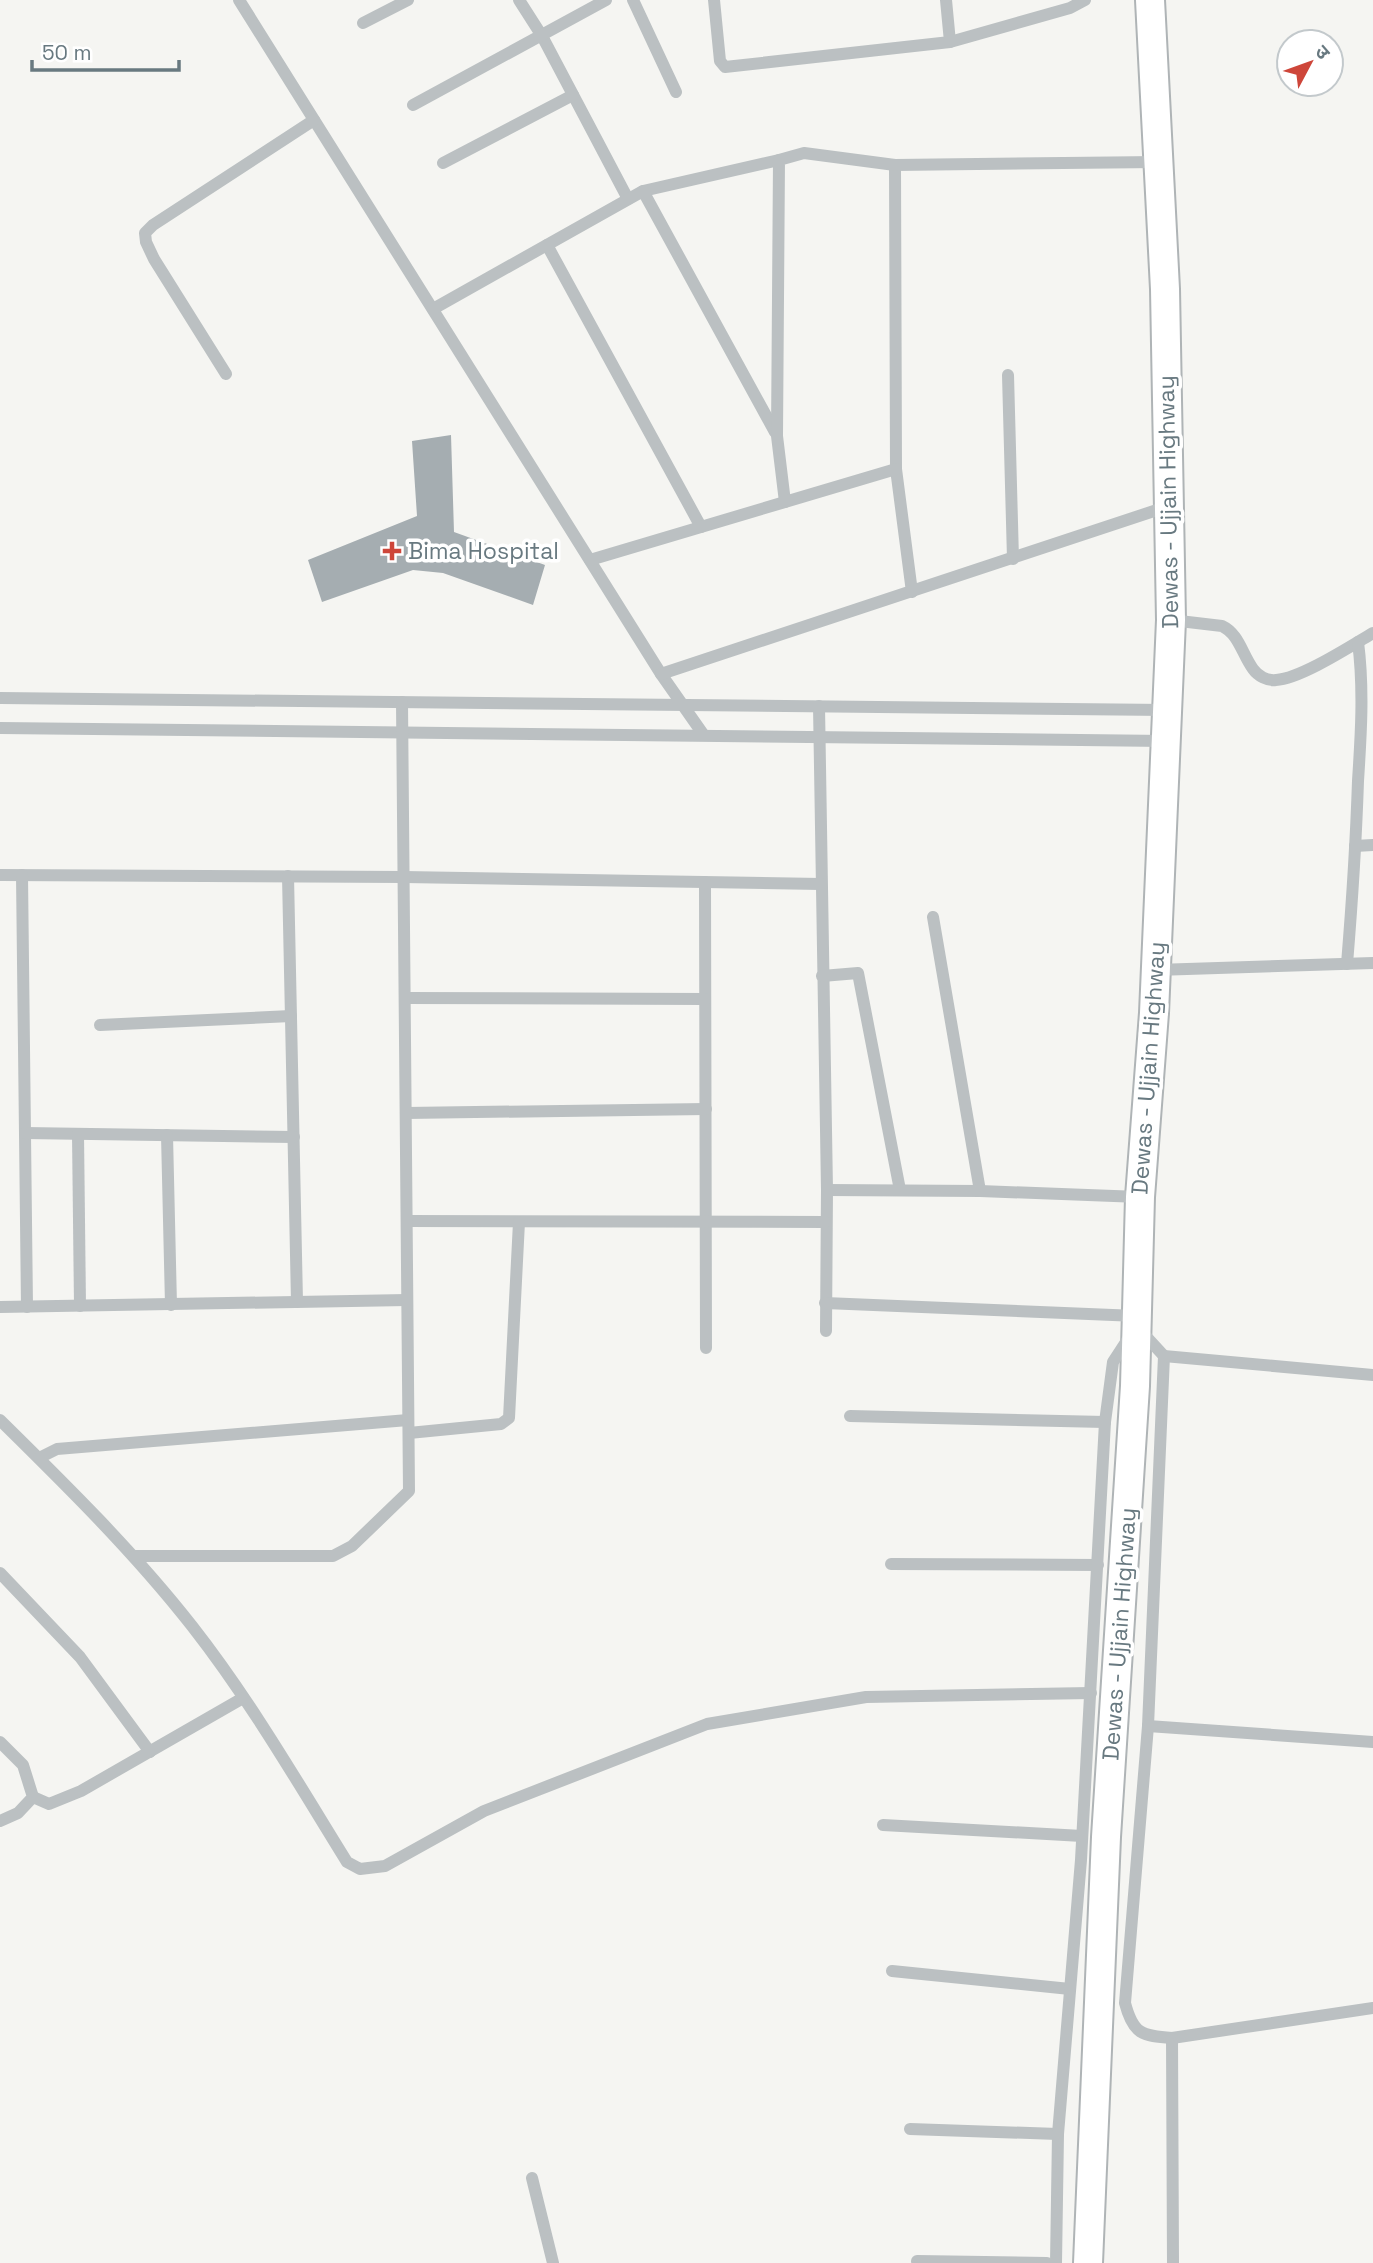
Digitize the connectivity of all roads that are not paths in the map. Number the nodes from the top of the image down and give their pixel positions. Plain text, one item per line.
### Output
1 (239, 0) edge
2 (408, 0) edge
3 (519, 0) edge
4 (606, 0) edge
5 (633, 0) edge
6 (714, 0) edge
7 (946, 0) edge
8 (1084, 0) edge
9 (1150, 0) edge
10 (363, 23) dead end
11 (542, 36) junction
12 (950, 42) junction
13 (676, 92) dead end
14 (573, 94) junction
15 (413, 104) dead end
16 (314, 120) junction
17 (779, 160) junction
18 (1158, 162) junction
19 (443, 163) dead end
20 (895, 166) junction
21 (643, 191) junction
22 (628, 199) junction
23 (547, 245) junction
24 (433, 309) junction
25 (226, 374) dead end
26 (1008, 375) dead end
27 (777, 436) junction
28 (896, 469) junction
29 (785, 502) junction
30 (1169, 506) junction
31 (701, 527) junction
32 (1013, 559) junction
33 (590, 560) junction
34 (912, 592) junction
35 (1171, 620) junction
36 (1373, 633) edge
37 (1358, 642) junction
38 (662, 674) junction
39 (0, 698) edge
40 (402, 702) junction
41 (682, 704) junction
42 (820, 706) junction
43 (1167, 710) junction
44 (0, 728) edge
45 (403, 731) junction
46 (703, 734) junction
47 (1367, 734) edge
48 (820, 735) junction
49 (1166, 741) junction
50 (1373, 845) edge
51 (1355, 846) junction
52 (0, 875) edge
53 (22, 875) junction
54 (288, 876) junction
55 (404, 877) junction
56 (705, 882) junction
57 (821, 884) junction
58 (933, 917) dead end
59 (1373, 963) edge
60 (1347, 964) junction
61 (1155, 971) junction
62 (822, 976) junction
63 (405, 998) junction
64 (705, 999) junction
65 (291, 1016) junction
66 (100, 1025) dead end
67 (706, 1109) junction
68 (406, 1113) junction
69 (25, 1133) junction
70 (78, 1134) junction
71 (167, 1135) junction
72 (294, 1137) junction
73 (827, 1190) junction
74 (900, 1190) junction
75 (980, 1191) junction
76 (1140, 1197) junction
77 (407, 1221) junction
78 (519, 1222) junction
79 (707, 1222) junction
80 (825, 1222) junction
81 (407, 1300) junction
82 (297, 1302) junction
83 (825, 1303) junction
84 (171, 1304) junction
85 (80, 1306) junction
86 (0, 1307) edge
87 (26, 1307) junction
88 (1137, 1321) junction
89 (826, 1331) dead end
90 (706, 1348) dead end
91 (1164, 1356) junction
92 (1373, 1375) edge
93 (850, 1416) dead end
94 (0, 1420) edge
95 (408, 1420) junction
96 (1105, 1422) junction
97 (409, 1433) junction
98 (39, 1458) junction
99 (135, 1556) junction
100 (891, 1564) dead end
101 (1098, 1565) junction
102 (2, 1580) edge
103 (1091, 1693) junction
104 (243, 1698) junction
105 (1148, 1726) junction
106 (0, 1742) edge
107 (1373, 1742) edge
108 (150, 1752) junction
109 (33, 1797) junction
110 (0, 1821) edge
111 (883, 1825) dead end
112 (1082, 1836) junction
113 (892, 1971) dead end
114 (1070, 1989) junction
115 (1373, 2008) edge
116 (1172, 2038) junction
117 (910, 2129) dead end
118 (1058, 2134) junction
119 (532, 2178) dead end
120 (917, 2261) edge
121 (554, 2263) edge
122 (1047, 2263) edge
123 (1056, 2263) edge
124 (1088, 2263) edge
125 (1174, 2263) edge

1 - 16 street
2 - 10 street
3 - 11 street
4 - 11 street
5 - 13 street
6 - 12 street
7 - 12 street
8 - 12 street
9 - 18 main road, Dewas - Ujjain Highway
11 - 14 street
11 - 15 street
14 - 19 street
14 - 22 street
16 - 24 street
16 - 25 street
17 - 20 street
17 - 21 street
17 - 27 street
18 - 20 street
18 - 30 main road, Dewas - Ujjain Highway
20 - 28 street
21 - 22 street
21 - 27 street
22 - 23 street
23 - 24 street
23 - 31 street
24 - 33 street
26 - 32 street
27 - 29 street
28 - 29 street
28 - 34 street
29 - 31 street
30 - 32 street
30 - 35 main road, Dewas - Ujjain Highway
31 - 33 street
32 - 34 street
33 - 38 street
34 - 38 street
35 - 37 street
35 - 43 main road, Dewas - Ujjain Highway
36 - 37 street
37 - 47 street
38 - 41 street
39 - 40 street
40 - 41 street
40 - 45 street
41 - 42 street
41 - 46 street
42 - 43 street
42 - 48 street
43 - 49 main road, Dewas - Ujjain Highway
44 - 45 street
45 - 46 street
45 - 55 street
46 - 48 street
47 - 51 street
48 - 49 street
48 - 57 street
49 - 61 main road, Dewas - Ujjain Highway
50 - 51 street
51 - 60 street
52 - 53 street
53 - 54 street
53 - 69 street
54 - 55 street
54 - 65 street
55 - 56 street
55 - 63 street
56 - 57 street
56 - 64 street
57 - 62 street
58 - 75 street
59 - 60 street
60 - 61 street
61 - 76 main road, Dewas - Ujjain Highway
62 - 73 street
62 - 74 street
63 - 64 street
63 - 68 street
64 - 67 street
65 - 66 street
65 - 72 street
67 - 68 street
67 - 79 street
68 - 77 street
69 - 70 street
69 - 87 street
70 - 71 street
70 - 85 street
71 - 72 street
71 - 84 street
72 - 82 street
73 - 74 street
73 - 80 street
74 - 75 street
75 - 76 street
76 - 88 main road, Dewas - Ujjain Highway
77 - 78 street
77 - 81 street
78 - 79 street
78 - 97 street
79 - 80 street
79 - 90 street
80 - 83 street
81 - 82 street
81 - 95 street
82 - 84 street
83 - 88 street
83 - 89 street
84 - 85 street
85 - 87 street
86 - 87 street
88 - 91 street
88 - 96 street
88 - 124 main road, Dewas - Ujjain Highway
91 - 92 street
91 - 105 street
93 - 96 street
94 - 98 street
95 - 97 street
95 - 98 street
96 - 101 street
97 - 99 street
98 - 99 street
99 - 104 street
100 - 101 street
101 - 103 street
102 - 108 street
103 - 104 street
103 - 112 street
104 - 108 street
105 - 107 street
105 - 116 street
106 - 109 street
108 - 109 street
109 - 110 street
111 - 112 street
112 - 114 street
113 - 114 street
114 - 118 street
115 - 116 street
116 - 125 street
117 - 118 street
118 - 123 street
119 - 121 street
120 - 122 street

